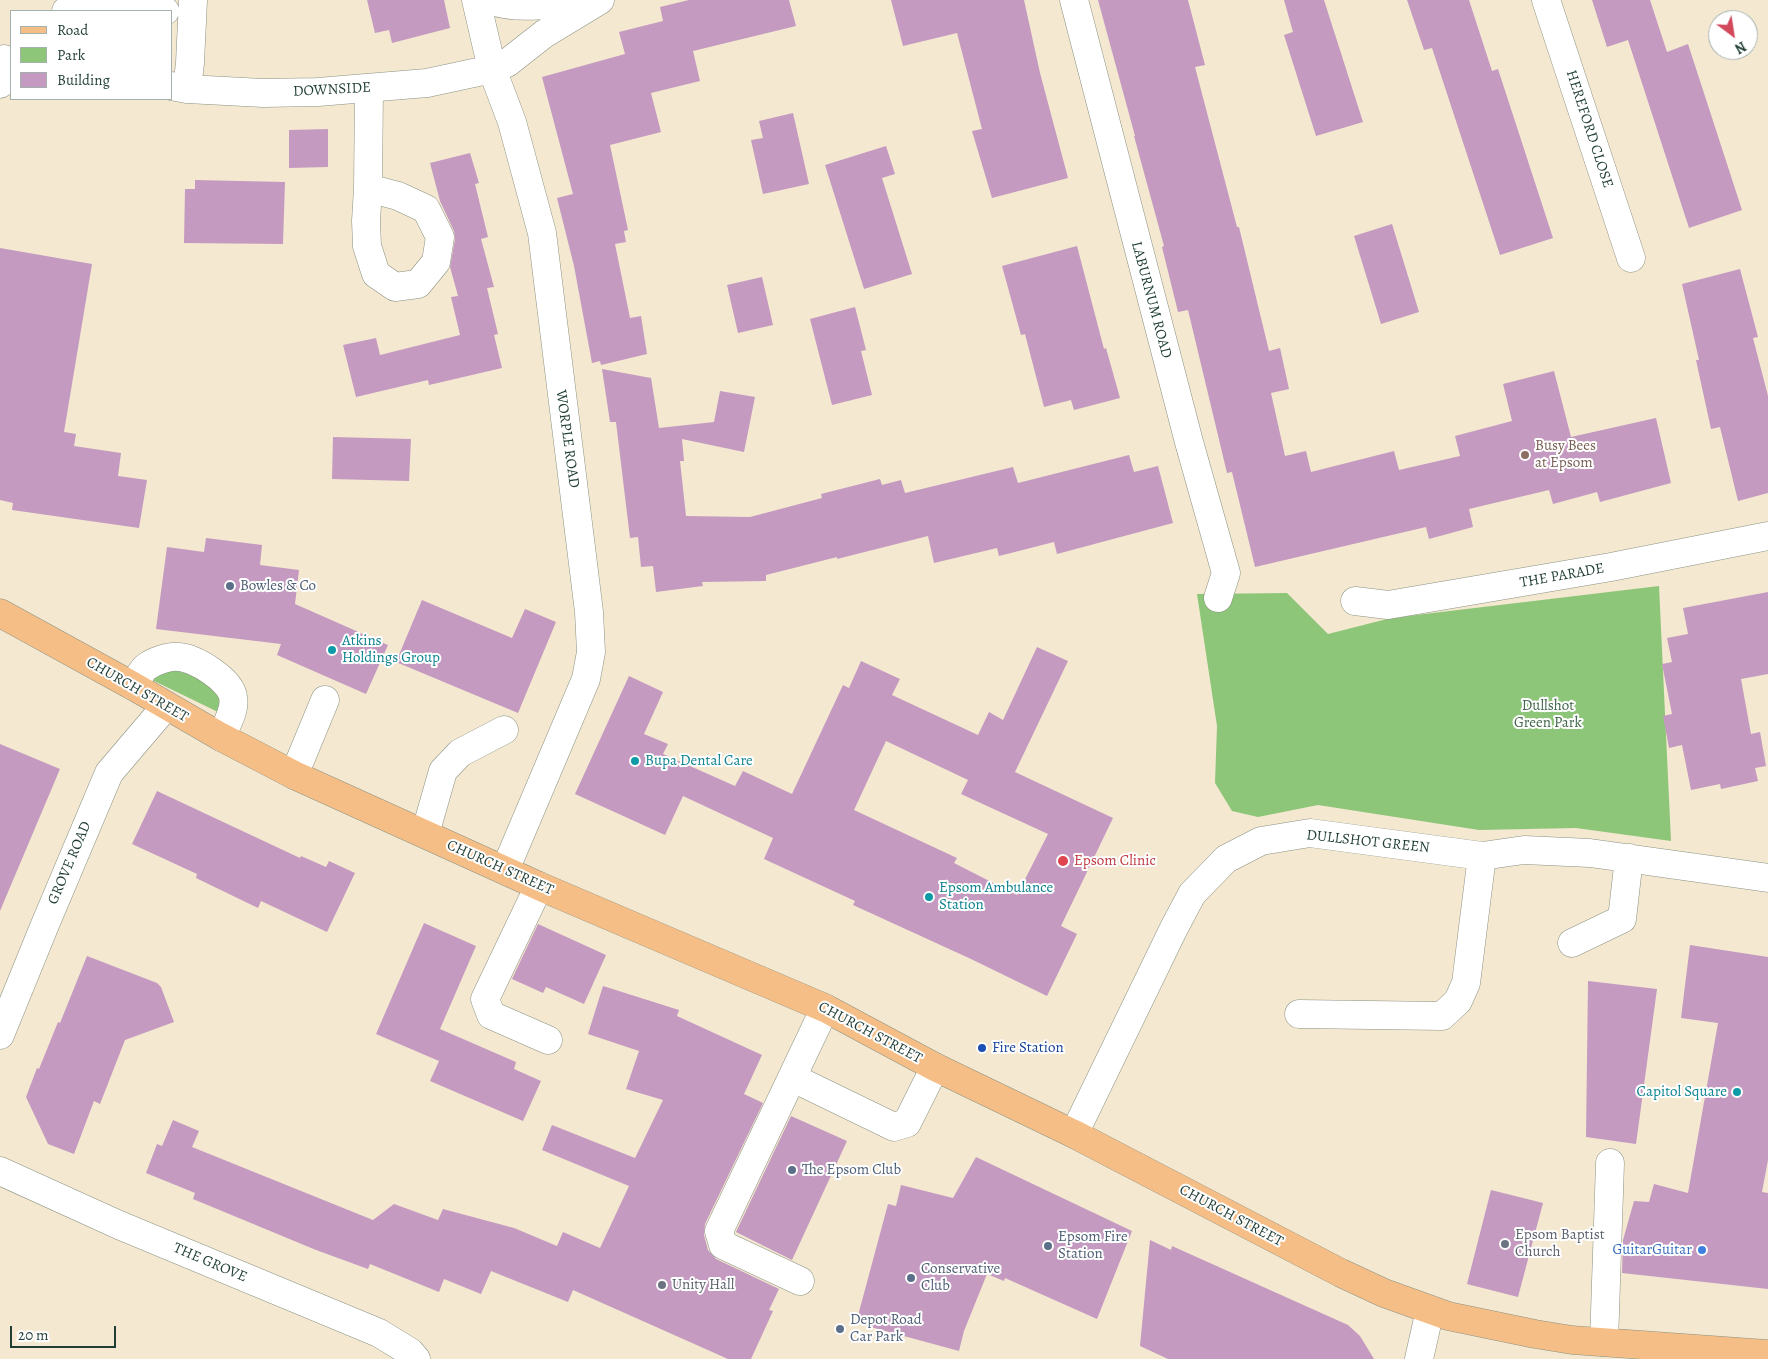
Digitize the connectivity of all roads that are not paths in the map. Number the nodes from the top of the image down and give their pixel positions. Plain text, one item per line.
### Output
1 (476, 0) edge
2 (489, 0) edge
3 (1074, 0) edge
4 (1546, 0) edge
5 (599, 1) edge
6 (186, 9) edge
7 (71, 10) edge
8 (154, 10) edge
9 (492, 69) junction
10 (179, 88) edge
11 (369, 88) junction
12 (368, 188) dead end
13 (1631, 258) dead end
14 (1768, 536) edge
15 (1218, 598) dead end
16 (1355, 601) dead end
17 (0, 613) edge
18 (133, 686) junction
19 (325, 700) dead end
20 (166, 706) junction
21 (504, 730) dead end
22 (221, 737) junction
23 (294, 775) junction
24 (425, 834) junction
25 (1482, 856) junction
26 (1629, 858) junction
27 (505, 870) junction
28 (1768, 878) edge
29 (539, 886) junction
30 (1572, 944) dead end
31 (825, 1008) junction
32 (1299, 1014) dead end
33 (0, 1035) edge
34 (548, 1040) dead end
35 (935, 1067) junction
36 (793, 1078) junction
37 (1074, 1134) junction
38 (1610, 1163) dead end
39 (0, 1171) edge
40 (800, 1281) dead end
41 (1430, 1310) junction
42 (1604, 1342) junction
43 (1768, 1354) edge
44 (416, 1359) edge
45 (1419, 1359) edge

1 - 9 street, WORPLE ROAD
2 - 5 street
3 - 15 street, LABURNUM ROAD
4 - 13 street, HEREFORD CLOSE
5 - 9 street, DOWNSIDE
6 - 10 street
7 - 8 street
9 - 11 street, DOWNSIDE
9 - 27 street, WORPLE ROAD
10 - 11 street, DOWNSIDE
11 - 12 street
14 - 16 street, THE PARADE
17 - 18 main road, CHURCH STREET
18 - 20 main road, CHURCH STREET
18 - 22 street
19 - 23 street
20 - 22 main road, CHURCH STREET
20 - 33 street, GROVE ROAD
21 - 24 street
22 - 23 main road, CHURCH STREET
23 - 24 main road, CHURCH STREET
24 - 27 main road, CHURCH STREET
25 - 26 street, DULLSHOT GREEN
25 - 32 street
25 - 37 street, DULLSHOT GREEN
26 - 28 street, DULLSHOT GREEN
26 - 30 street
27 - 29 main road, CHURCH STREET
29 - 31 main road, CHURCH STREET
29 - 34 street
31 - 35 main road, CHURCH STREET
31 - 36 street
35 - 36 street
35 - 37 main road, CHURCH STREET
36 - 40 street
37 - 41 main road, CHURCH STREET
38 - 42 street
39 - 44 street, THE GROVE
41 - 42 main road, CHURCH STREET
41 - 45 street
42 - 43 main road, CHURCH STREET

